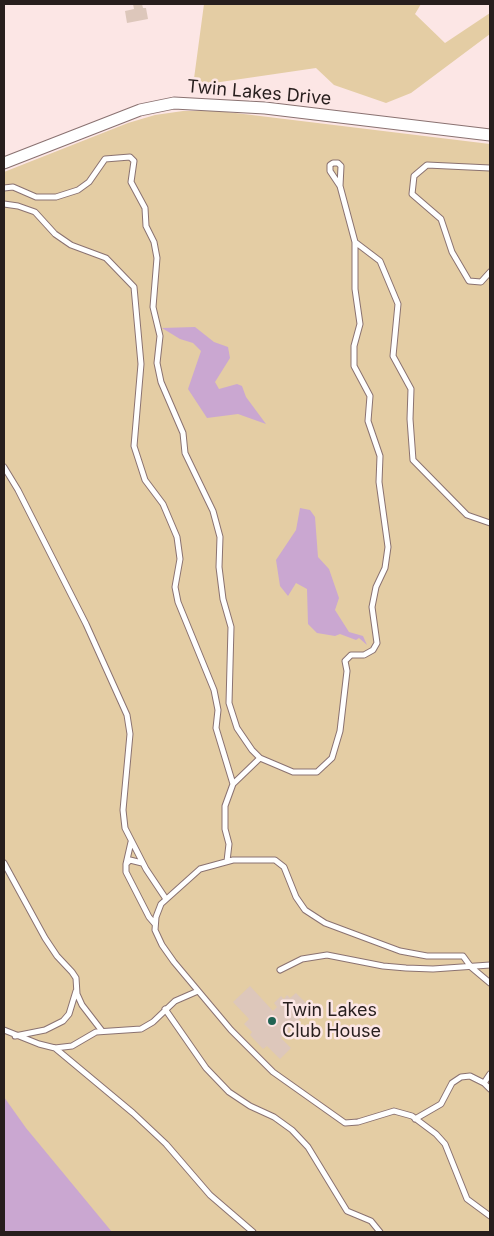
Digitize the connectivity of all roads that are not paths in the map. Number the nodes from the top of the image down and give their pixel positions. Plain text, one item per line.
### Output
1 (490, 135) edge
2 (4, 163) edge
3 (490, 168) edge
4 (340, 186) dead end
5 (4, 188) edge
6 (4, 204) edge
7 (355, 242) junction
8 (490, 272) edge
9 (4, 467) edge
10 (490, 523) edge
11 (260, 758) junction
12 (233, 784) junction
13 (131, 841) junction
14 (227, 861) junction
15 (4, 863) edge
16 (126, 864) junction
17 (143, 864) junction
18 (166, 899) junction
19 (156, 924) junction
20 (490, 965) edge
21 (471, 967) junction
22 (280, 970) dead end
23 (490, 983) edge
24 (76, 991) junction
25 (198, 991) junction
26 (165, 1009) junction
27 (4, 1030) edge
28 (102, 1031) junction
29 (15, 1036) junction
30 (55, 1048) junction
31 (490, 1074) edge
32 (484, 1083) junction
33 (490, 1089) edge
34 (415, 1119) junction
35 (490, 1216) edge
36 (253, 1232) edge
37 (380, 1232) edge

1 - 2 street, Twin Lakes Drive
3 - 8 lane
4 - 7 lane
5 - 11 lane
6 - 12 lane
7 - 10 lane
7 - 11 lane
9 - 13 lane
11 - 12 lane
12 - 14 lane
13 - 16 lane
13 - 17 lane
14 - 18 lane
14 - 21 lane
15 - 24 lane
16 - 17 lane
16 - 19 lane
17 - 18 lane
18 - 19 lane
19 - 25 lane
20 - 21 lane
21 - 22 lane
21 - 23 lane
24 - 28 lane
24 - 29 lane
25 - 26 lane
25 - 34 lane
26 - 28 lane
26 - 37 lane
27 - 29 lane
28 - 30 lane
29 - 30 lane
30 - 36 lane
31 - 32 lane
32 - 33 lane
32 - 34 lane
34 - 35 lane

